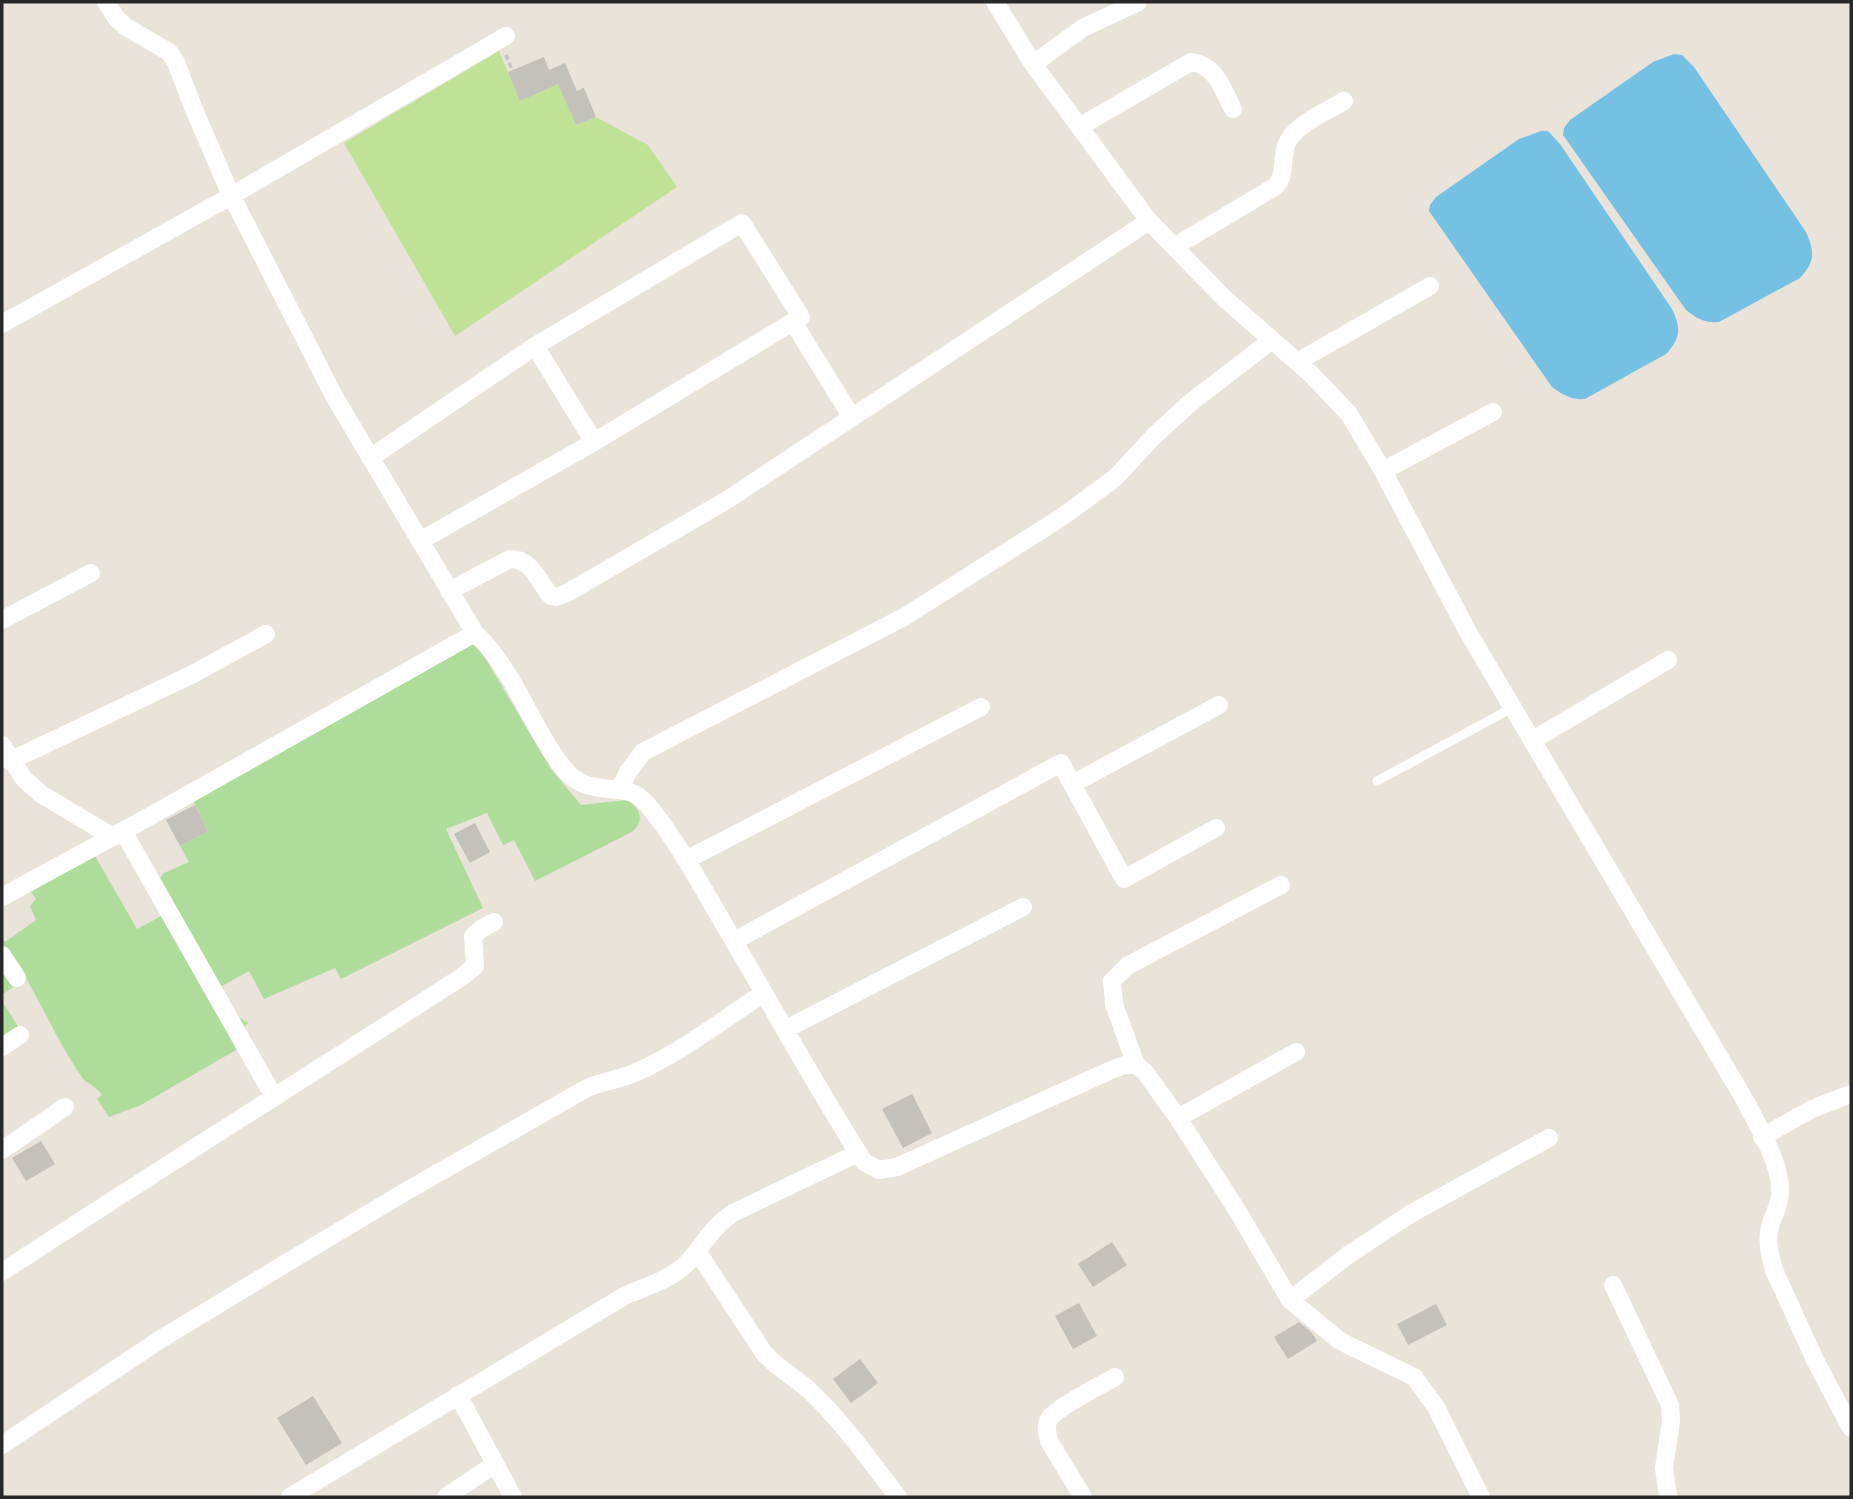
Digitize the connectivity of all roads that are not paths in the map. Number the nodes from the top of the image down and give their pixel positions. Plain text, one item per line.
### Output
1 (106, 2) edge
2 (995, 2) edge
3 (1138, 2) edge
4 (506, 36) dead end
5 (1033, 64) junction
6 (1344, 101) dead end
7 (1233, 108) dead end
8 (1079, 127) junction
9 (231, 196) junction
10 (1149, 221) junction
11 (1174, 247) junction
12 (1430, 286) dead end
13 (793, 323) junction
14 (2, 324) edge
15 (1272, 340) junction
16 (535, 346) junction
17 (1297, 362) junction
18 (1493, 412) dead end
19 (851, 416) junction
20 (594, 442) junction
21 (370, 458) junction
22 (1383, 471) junction
23 (420, 541) junction
24 (91, 573) dead end
25 (449, 591) junction
26 (2, 620) edge
27 (475, 633) junction
28 (266, 634) dead end
29 (1668, 660) dead end
30 (1219, 705) dead end
31 (981, 707) dead end
32 (1514, 707) junction
33 (1534, 740) junction
34 (6, 753) edge
35 (1377, 781) dead end
36 (1072, 784) junction
37 (620, 789) junction
38 (1216, 828) dead end
39 (118, 834) junction
40 (687, 860) junction
41 (1282, 885) dead end
42 (2, 897) edge
43 (1023, 907) dead end
44 (494, 922) dead end
45 (734, 941) junction
46 (2, 955) edge
47 (17, 978) dead end
48 (765, 993) junction
49 (786, 1029) junction
50 (20, 1035) dead end
51 (2, 1047) edge
52 (1296, 1052) dead end
53 (1136, 1065) junction
54 (1851, 1094) edge
55 (274, 1097) junction
56 (65, 1107) dead end
57 (1178, 1118) junction
58 (1762, 1137) junction
59 (1549, 1138) dead end
60 (2, 1150) edge
61 (858, 1153) junction
62 (696, 1251) junction
63 (2, 1272) edge
64 (1613, 1285) dead end
65 (1290, 1300) junction
66 (1115, 1377) dead end
67 (458, 1395) junction
68 (1851, 1428) edge
69 (2, 1444) edge
70 (495, 1464) junction
71 (290, 1497) edge
72 (446, 1497) edge
73 (513, 1497) edge
74 (898, 1497) edge
75 (1083, 1497) edge
76 (1481, 1497) edge
77 (1668, 1497) edge

1 - 9 street
2 - 5 street
3 - 5 street
4 - 9 street
5 - 8 street
6 - 11 street
7 - 8 street
8 - 10 street
9 - 14 street
9 - 21 street
10 - 11 street
10 - 19 street
11 - 15 street
12 - 17 street
13 - 16 street
13 - 19 street
13 - 20 street
15 - 17 street
15 - 37 street
16 - 20 street
16 - 21 street
17 - 22 street
18 - 22 street
19 - 25 street
20 - 23 street
21 - 23 street
22 - 32 street
23 - 25 street
24 - 26 street
25 - 27 street
27 - 37 street
27 - 39 street
28 - 34 street
29 - 33 street
30 - 36 street
31 - 40 street
32 - 33 street
32 - 35 lane
33 - 58 street
34 - 39 street
36 - 38 street
36 - 45 street
37 - 40 street
39 - 42 street
39 - 55 street
40 - 45 street
41 - 53 street
43 - 49 street
44 - 55 street
45 - 48 street
46 - 47 street
48 - 49 street
48 - 69 street
49 - 61 street
50 - 51 street
52 - 57 street
53 - 57 street
53 - 61 street
54 - 58 street
55 - 63 street
56 - 60 street
57 - 65 street
58 - 68 street
59 - 65 street
61 - 62 street
62 - 67 street
62 - 74 street
64 - 77 street
65 - 76 street
66 - 75 street
67 - 70 street
67 - 71 street
70 - 72 street
70 - 73 street

